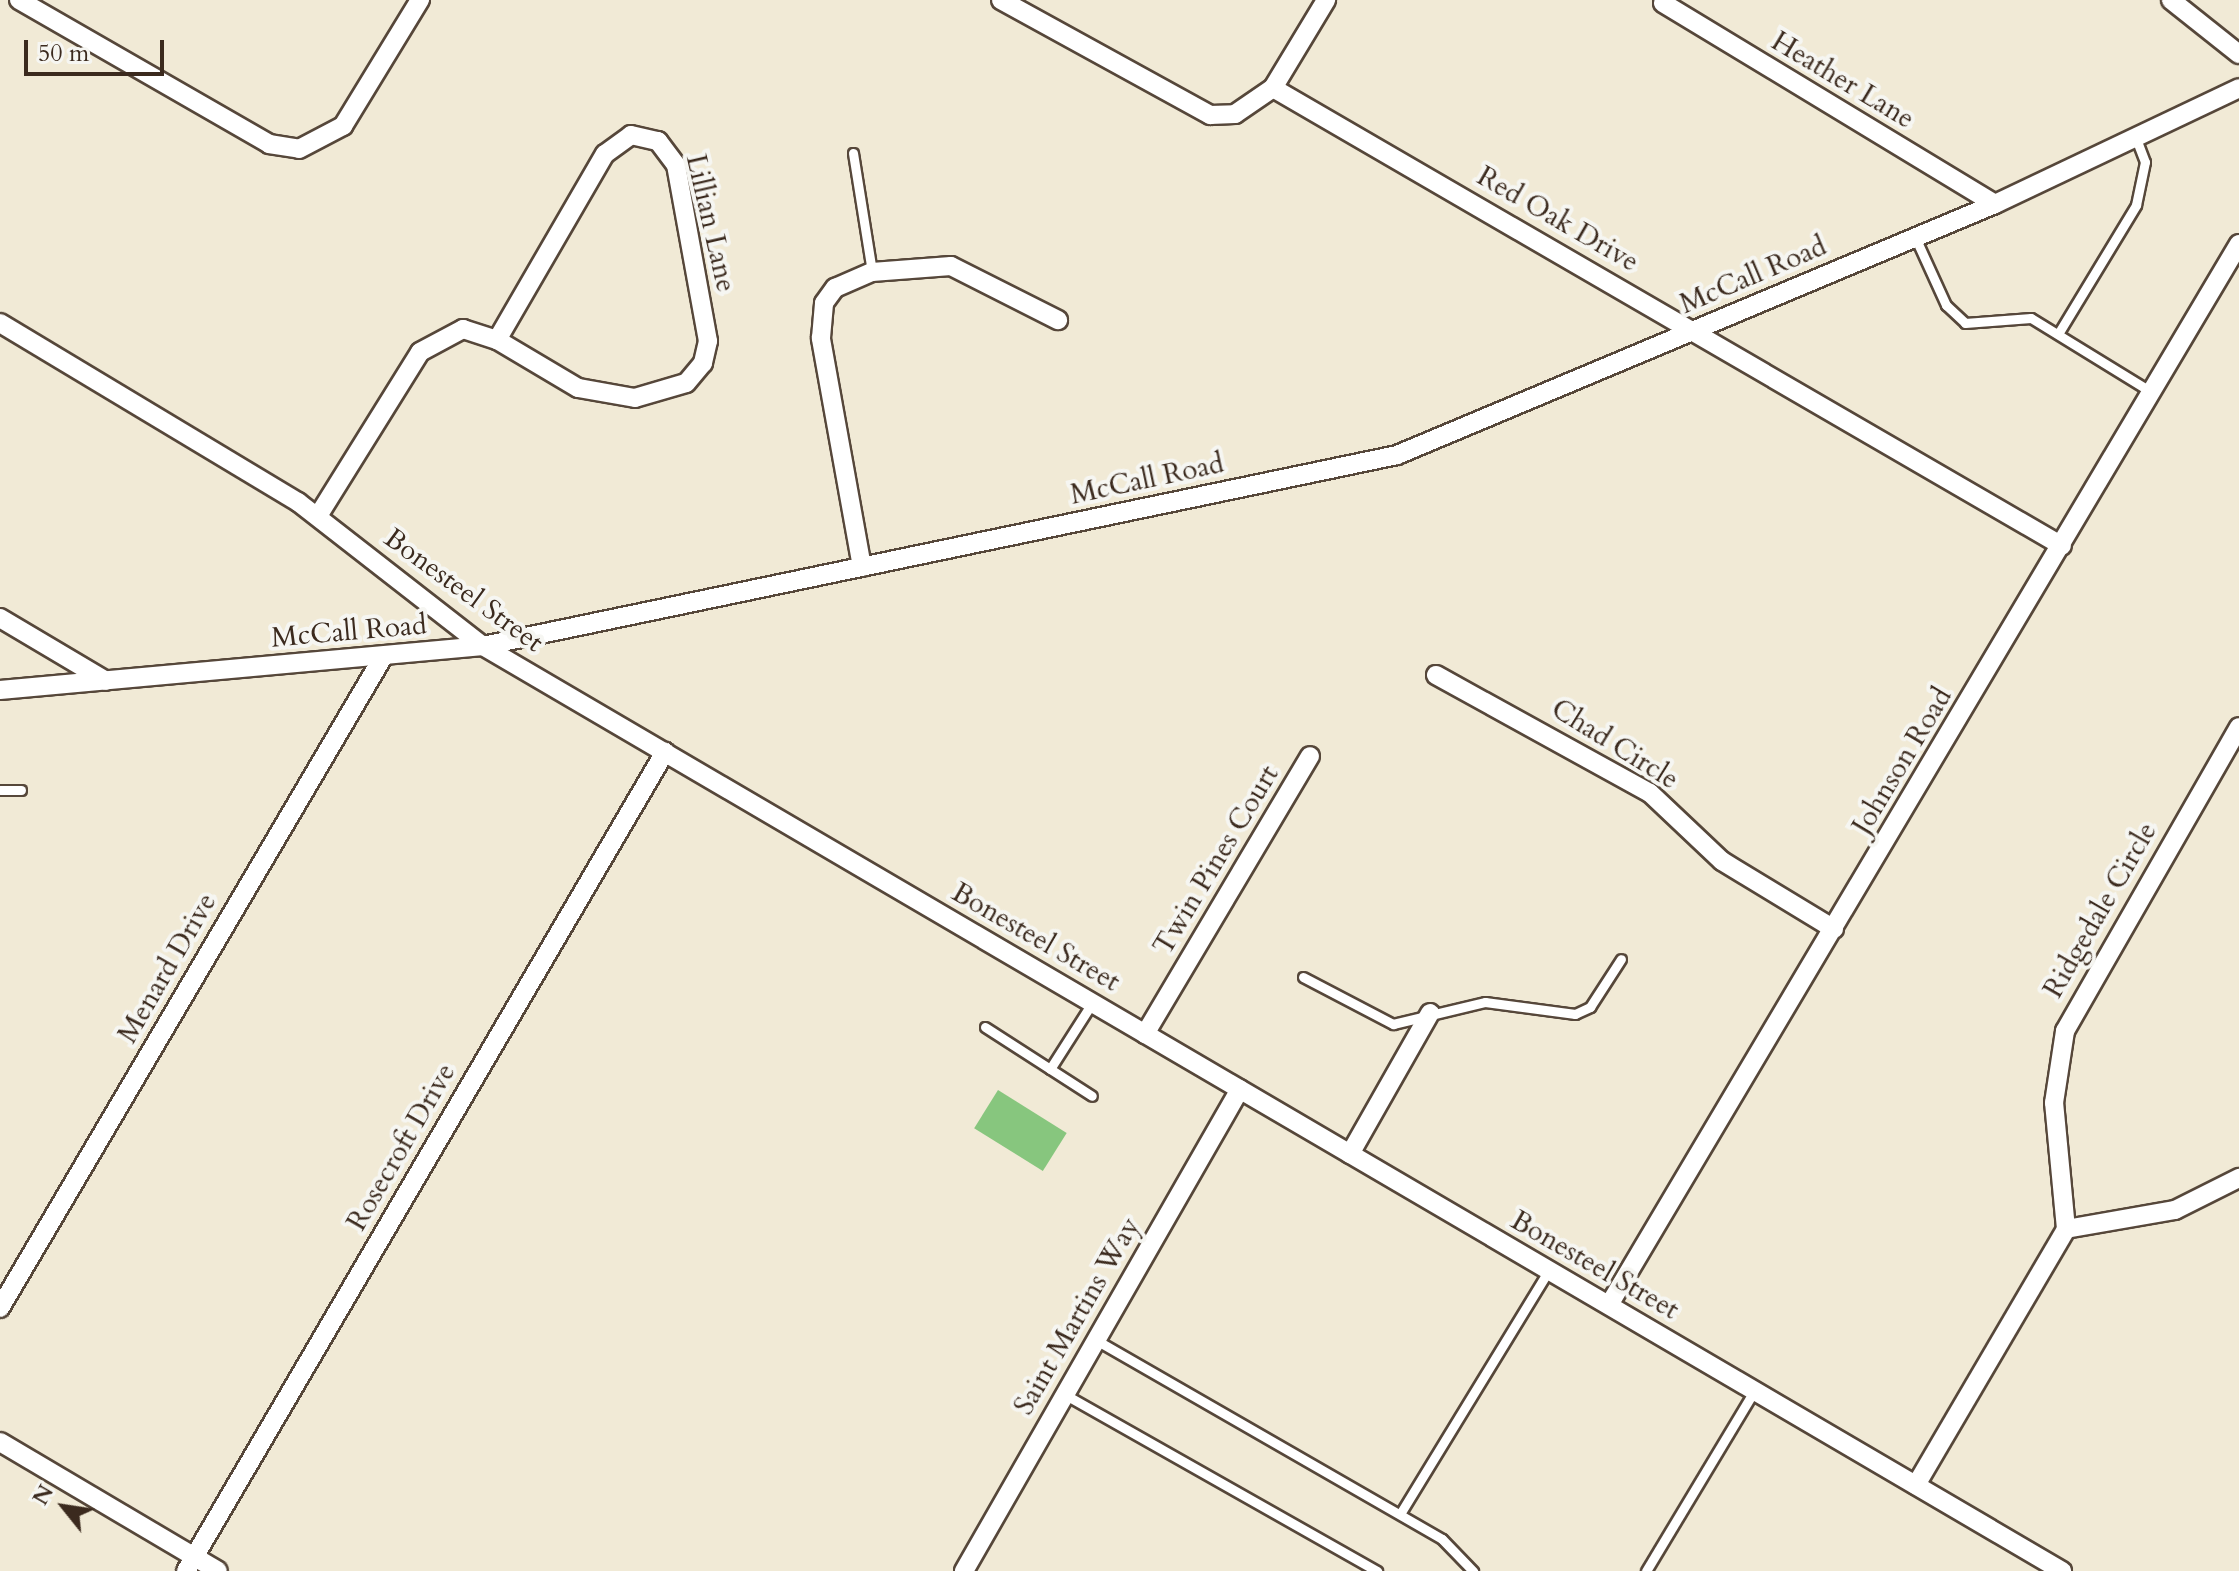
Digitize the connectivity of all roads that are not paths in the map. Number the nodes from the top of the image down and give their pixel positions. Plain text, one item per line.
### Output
1 (19, 0) edge
2 (420, 0) edge
3 (1001, 0) edge
4 (1326, 0) edge
5 (2171, 0) edge
6 (1663, 3) dead end
7 (2239, 54) edge
8 (1273, 88) junction
9 (2239, 88) edge
10 (2137, 141) junction
11 (853, 153) dead end
12 (1995, 204) junction
13 (1915, 237) junction
14 (2239, 244) edge
15 (872, 272) junction
16 (1058, 320) dead end
17 (0, 323) edge
18 (1694, 330) junction
19 (2058, 334) junction
20 (497, 340) junction
21 (2153, 393) junction
22 (318, 516) junction
23 (2062, 546) junction
24 (862, 567) junction
25 (0, 618) edge
26 (483, 646) junction
27 (383, 657) junction
28 (1436, 675) dead end
29 (106, 681) junction
30 (0, 690) edge
31 (2239, 727) edge
32 (665, 752) junction
33 (1310, 756) dead end
34 (0, 790) edge
35 (21, 790) dead end
36 (1834, 929) junction
37 (1621, 959) dead end
38 (1303, 977) dead end
39 (1092, 1003) junction
40 (1430, 1013) junction
41 (985, 1027) dead end
42 (1145, 1034) junction
43 (1050, 1069) junction
44 (1240, 1089) junction
45 (1092, 1096) dead end
46 (1350, 1154) junction
47 (2239, 1178) edge
48 (2066, 1229) junction
49 (1549, 1270) junction
50 (1609, 1305) junction
51 (0, 1308) edge
52 (1095, 1340) junction
53 (1754, 1391) junction
54 (1064, 1394) junction
55 (0, 1442) edge
56 (1916, 1485) junction
57 (1400, 1514) junction
58 (190, 1564) edge
59 (218, 1571) edge
60 (964, 1571) edge
61 (1377, 1571) edge
62 (1473, 1571) edge
63 (1646, 1571) edge
64 (2062, 1571) edge

1 - 2 street
3 - 8 street
4 - 8 street
5 - 7 street
6 - 12 street, Heather Lane
8 - 18 street, Red Oak Drive
9 - 10 street, McCall Road
10 - 12 street, McCall Road
10 - 19 lane
11 - 15 lane
12 - 13 street, McCall Road
13 - 18 street, McCall Road
13 - 19 lane
14 - 21 street, Johnson Road
15 - 16 street
15 - 24 street
17 - 22 street, Bonesteel Street
18 - 23 street, Red Oak Drive
18 - 24 street, McCall Road
19 - 21 lane
20 - 20 street, Lillian Lane
20 - 22 street, Lillian Lane
21 - 23 street, Johnson Road
22 - 26 street, Bonesteel Street
23 - 36 street, Johnson Road
24 - 26 street, McCall Road
25 - 29 street
26 - 27 street, McCall Road
26 - 32 street, Bonesteel Street
27 - 29 street, McCall Road
27 - 51 street, Menard Drive
28 - 36 street, Chad Circle
29 - 30 street, McCall Road
31 - 48 street, Ridgedale Circle
32 - 39 street, Bonesteel Street
32 - 58 street, Rosecroft Drive
33 - 42 street, Twin Pines Court
34 - 35 lane
36 - 50 street, Johnson Road
37 - 40 lane
38 - 40 lane
39 - 42 street, Bonesteel Street
39 - 43 lane
40 - 46 street
41 - 43 lane
42 - 44 street, Bonesteel Street
43 - 45 lane
44 - 46 street, Bonesteel Street
44 - 52 street, Saint Martins Way
46 - 49 street, Bonesteel Street
47 - 48 street
48 - 56 street
49 - 50 street, Bonesteel Street
49 - 57 lane
50 - 53 street, Bonesteel Street
52 - 54 street, Saint Martins Way
52 - 57 lane
53 - 56 street, Bonesteel Street
53 - 63 lane
54 - 60 street, Saint Martins Way
54 - 61 lane
55 - 58 street
56 - 64 street, Bonesteel Street
57 - 62 lane
58 - 59 street

